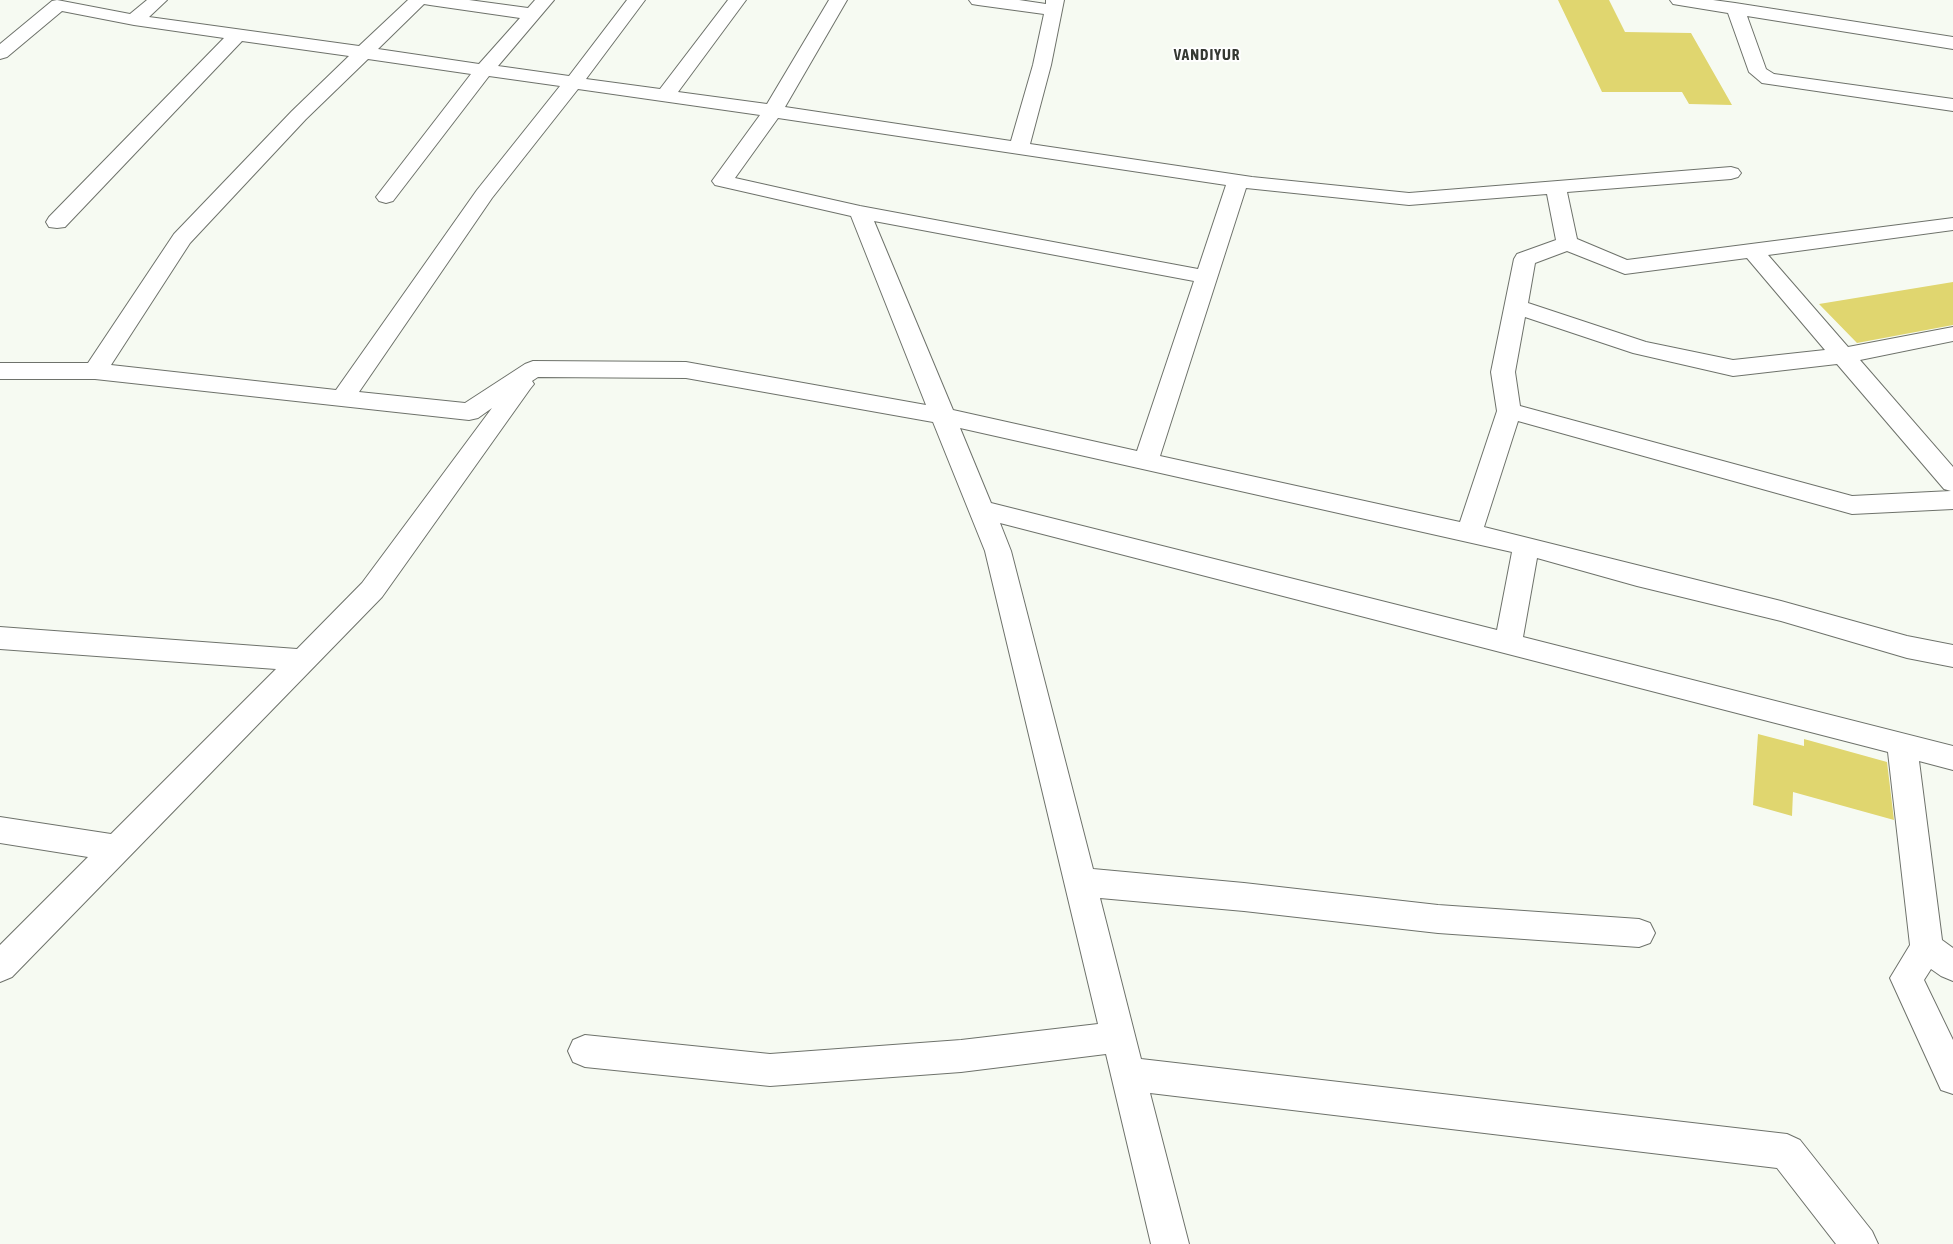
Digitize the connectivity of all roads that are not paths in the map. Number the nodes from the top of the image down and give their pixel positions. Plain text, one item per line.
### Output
1 (158, 0) edge
2 (418, 0) edge
3 (430, 0) edge
4 (636, 0) edge
5 (737, 0) edge
6 (838, 0) edge
7 (978, 0) edge
8 (1679, 0) edge
9 (55, 2) edge
10 (1054, 5) edge
11 (539, 7) edge
12 (1735, 8) junction
13 (134, 20) junction
14 (237, 35) junction
15 (1953, 43) edge
16 (0, 53) edge
17 (365, 53) junction
18 (484, 70) junction
19 (574, 82) junction
20 (665, 96) junction
21 (1953, 105) edge
22 (773, 111) junction
23 (1019, 148) junction
24 (1731, 172) dead end
25 (1238, 181) junction
26 (1556, 187) junction
27 (386, 197) dead end
28 (860, 212) junction
29 (57, 222) dead end
30 (1953, 224) edge
31 (1567, 242) junction
32 (1752, 251) junction
33 (1207, 277) junction
34 (1517, 307) junction
35 (1953, 334) edge
36 (1843, 356) junction
37 (533, 369) junction
38 (95, 370) junction
39 (0, 371) edge
40 (343, 398) junction
41 (1510, 411) junction
42 (943, 416) junction
43 (1146, 461) junction
44 (1953, 483) edge
45 (1953, 500) edge
46 (980, 509) junction
47 (1469, 533) junction
48 (1526, 546) junction
49 (0, 638) edge
50 (1508, 644) junction
51 (1953, 656) edge
52 (302, 660) junction
53 (1902, 744) junction
54 (1953, 758) edge
55 (0, 830) edge
56 (117, 848) junction
57 (1080, 882) junction
58 (1639, 933) dead end
59 (1940, 957) edge
60 (0, 967) edge
61 (1118, 1037) junction
62 (586, 1052) dead end
63 (1128, 1074) junction
64 (1953, 1078) edge
65 (1152, 1244) edge
66 (1170, 1244) edge
67 (1859, 1244) edge

1 - 13 street
2 - 17 street
3 - 11 street
4 - 19 street
5 - 20 street
6 - 22 street
7 - 10 street
8 - 12 street
9 - 13 street
9 - 16 street
10 - 23 street
11 - 18 street
12 - 15 street
12 - 21 street
13 - 14 street
14 - 17 street
14 - 29 street
17 - 18 street
17 - 38 street
18 - 19 street
18 - 27 street
19 - 20 street
19 - 40 street
20 - 22 street
22 - 23 street
22 - 28 street
23 - 25 street
24 - 26 street
25 - 26 street
25 - 33 street
26 - 31 street
28 - 33 street
28 - 42 street
30 - 32 street
31 - 32 street
31 - 34 street
32 - 36 street
33 - 43 street
34 - 36 street
34 - 41 street
35 - 36 street
36 - 44 street
37 - 40 street
37 - 42 street
37 - 52 street
38 - 39 street
38 - 40 street
41 - 45 street
41 - 47 street
42 - 43 street
42 - 46 street
43 - 47 street
46 - 50 street
46 - 57 street
47 - 48 street
48 - 50 street
48 - 51 street
49 - 52 street
50 - 53 street
52 - 56 street
53 - 54 street
53 - 59 street
55 - 56 street
56 - 60 street
57 - 58 street
57 - 61 street
59 - 64 street
61 - 62 street
61 - 63 street
63 - 66 street
63 - 67 street
65 - 66 street

